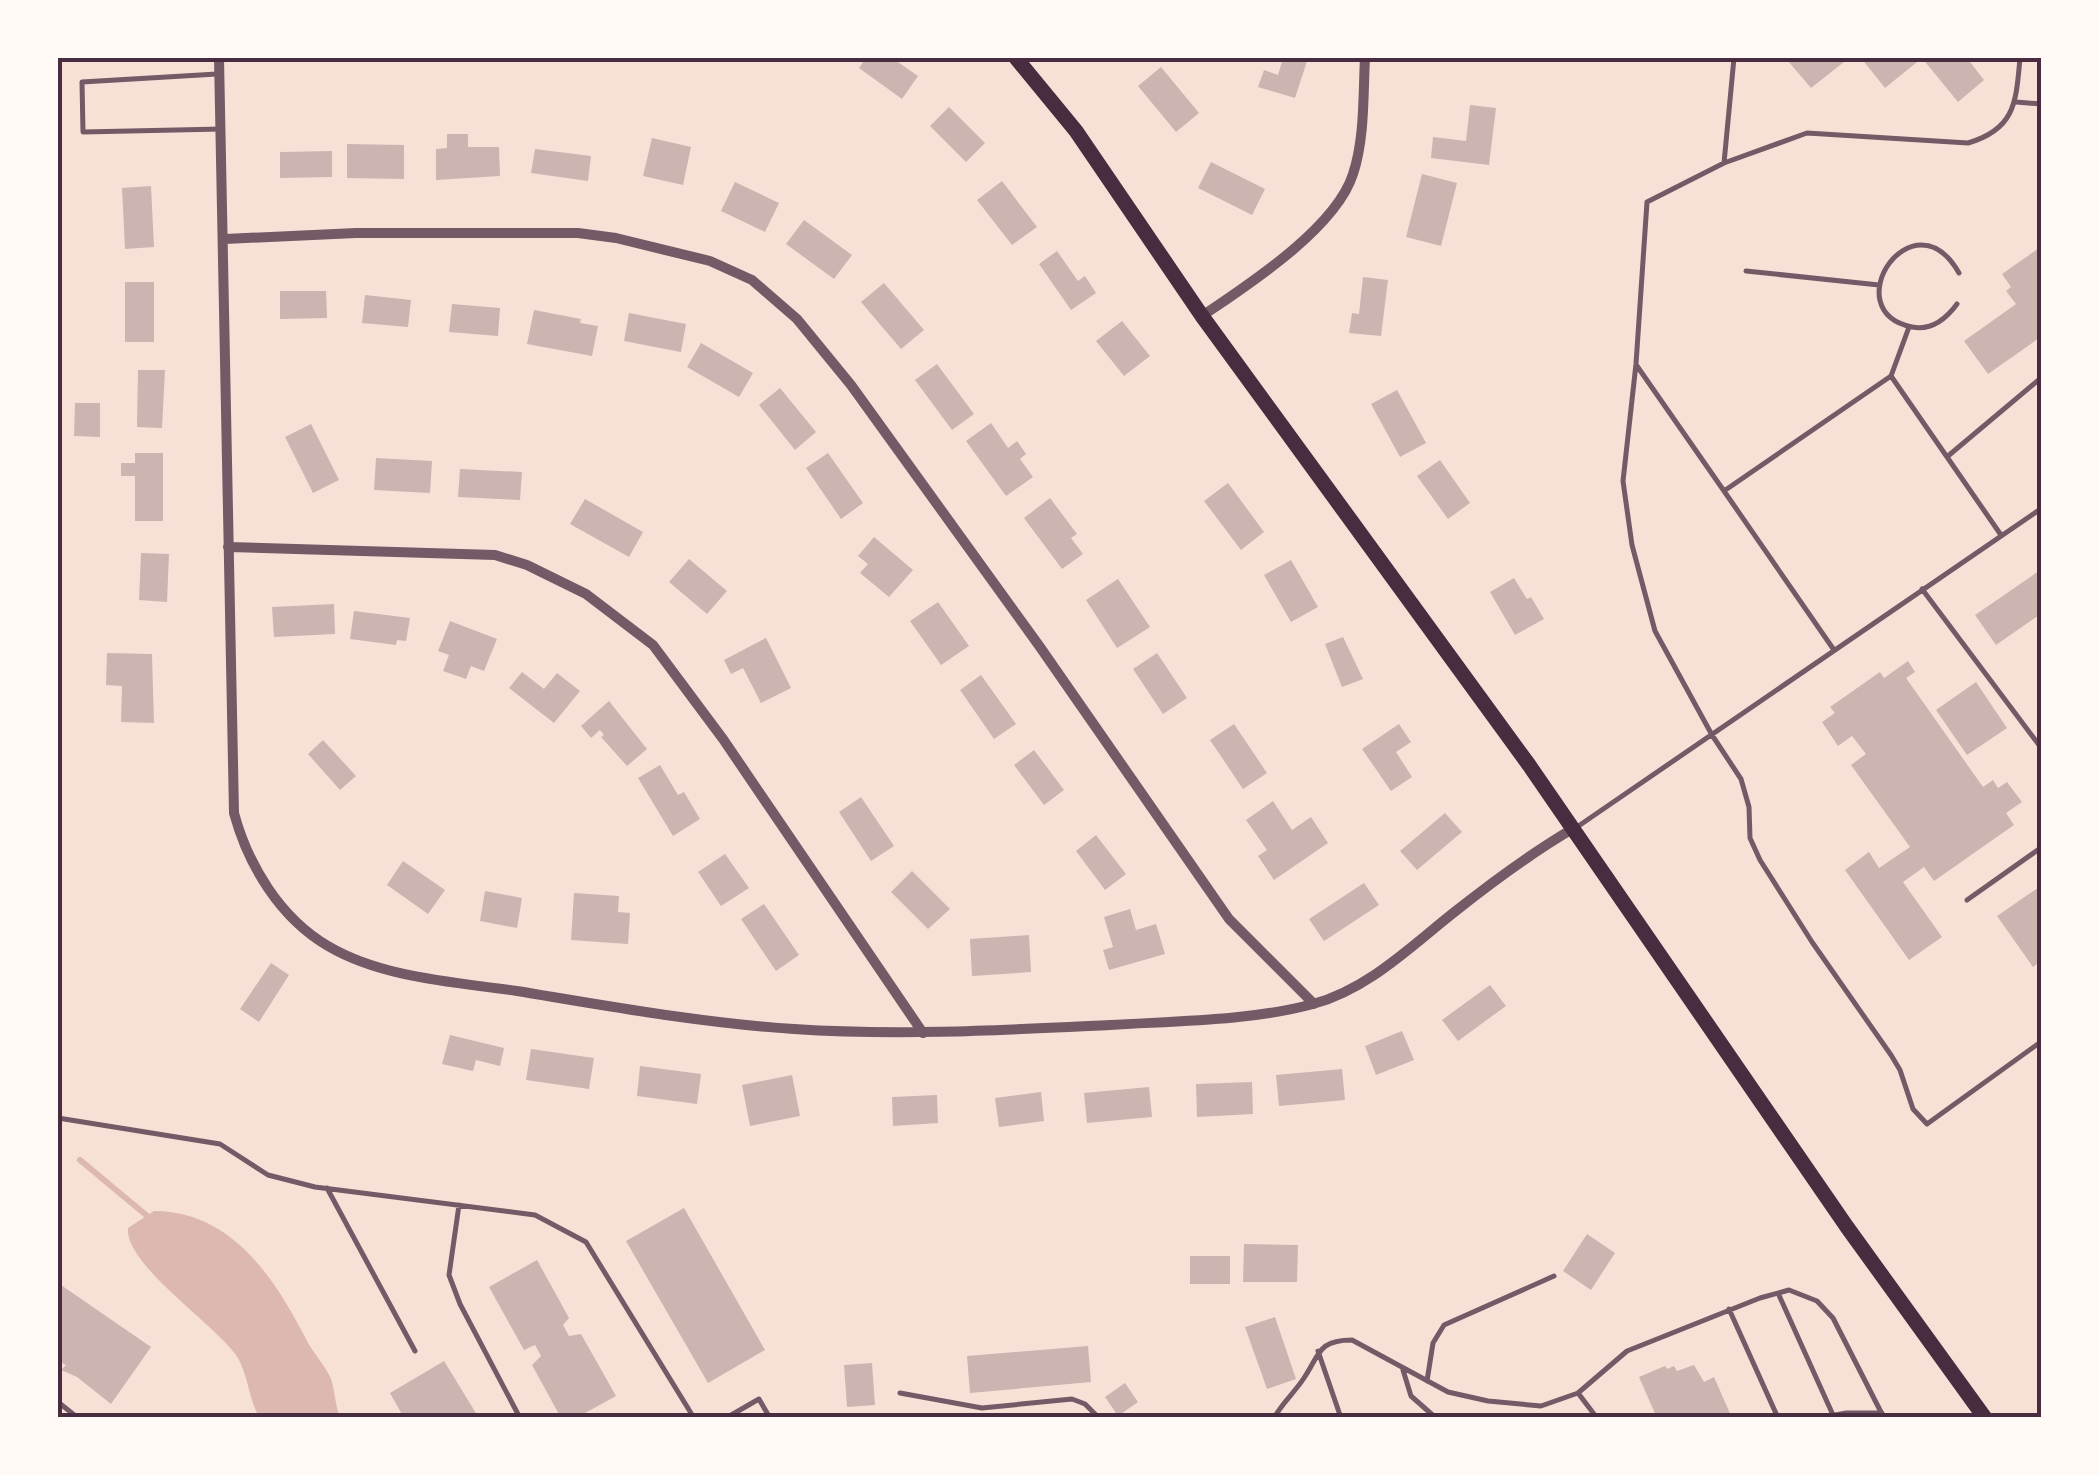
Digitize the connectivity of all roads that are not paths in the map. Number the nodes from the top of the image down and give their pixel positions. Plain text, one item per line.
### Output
1 (220, 58) edge
2 (1016, 58) edge
3 (1366, 58) edge
4 (1734, 58) edge
5 (2020, 58) edge
6 (220, 74) junction
7 (2016, 102) junction
8 (2042, 104) edge
9 (222, 129) junction
10 (1724, 163) junction
11 (225, 238) junction
12 (1746, 271) dead end
13 (1958, 273) dead end
14 (1878, 284) junction
15 (1957, 304) dead end
16 (1202, 316) junction
17 (1909, 326) junction
18 (1636, 364) junction
19 (1892, 376) junction
20 (2042, 377) edge
21 (1948, 456) junction
22 (1724, 491) junction
23 (2042, 508) edge
24 (2002, 535) junction
25 (228, 548) junction
26 (1922, 589) junction
27 (1834, 650) junction
28 (1712, 735) junction
29 (2042, 749) edge
30 (1574, 828) junction
31 (2042, 847) edge
32 (1967, 900) dead end
33 (1314, 1004) junction
34 (924, 1033) junction
35 (2042, 1041) edge
36 (58, 1118) edge
37 (327, 1188) junction
38 (459, 1205) junction
39 (1554, 1276) dead end
40 (1778, 1293) junction
41 (1729, 1309) junction
42 (415, 1351) dead end
43 (1318, 1351) junction
44 (1404, 1370) junction
45 (1426, 1381) junction
46 (900, 1392) dead end
47 (1578, 1394) junction
48 (58, 1402) edge
49 (1833, 1415) edge
50 (1883, 1416) edge
51 (78, 1418) edge
52 (520, 1418) edge
53 (694, 1418) edge
54 (726, 1418) edge
55 (770, 1418) edge
56 (1099, 1418) edge
57 (1274, 1418) edge
58 (1341, 1418) edge
59 (1436, 1418) edge
60 (1597, 1418) edge
61 (1778, 1418) edge
62 (1819, 1418) edge
63 (1985, 1418) edge

1 - 6 street
2 - 16 main road
3 - 16 street
4 - 10 lane
5 - 7 lane
6 - 9 street
6 - 9 lane
7 - 8 lane
7 - 10 lane
9 - 11 street
10 - 18 lane
11 - 25 street
11 - 33 street
12 - 14 lane
13 - 14 lane
14 - 17 lane
15 - 17 lane
16 - 30 main road
17 - 19 lane
18 - 22 lane
18 - 28 lane
19 - 21 lane
19 - 22 lane
20 - 21 lane
21 - 24 lane
22 - 27 lane
23 - 24 lane
24 - 26 lane
25 - 34 street
25 - 34 street
26 - 27 lane
26 - 29 lane
27 - 28 lane
28 - 30 lane
28 - 35 lane
30 - 33 street
30 - 63 main road
31 - 32 lane
33 - 34 street
36 - 37 lane
37 - 38 lane
37 - 42 lane
38 - 52 lane
38 - 53 lane
39 - 45 lane
40 - 41 lane
40 - 49 lane
40 - 50 lane
41 - 47 lane
41 - 61 lane
43 - 44 lane
43 - 57 lane
43 - 58 lane
44 - 45 lane
44 - 59 lane
45 - 47 lane
46 - 56 lane
47 - 60 lane
48 - 51 lane
49 - 50 lane
49 - 62 lane
54 - 55 lane

